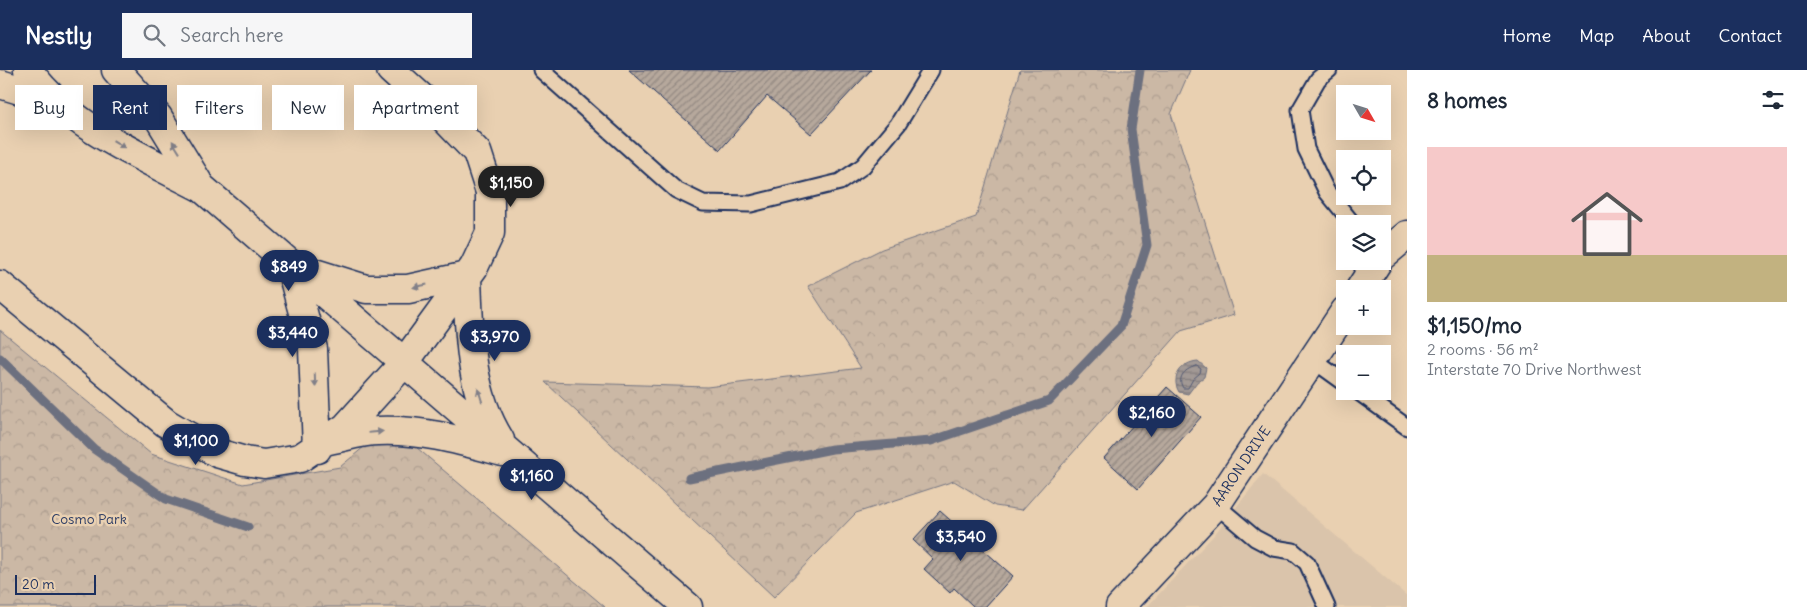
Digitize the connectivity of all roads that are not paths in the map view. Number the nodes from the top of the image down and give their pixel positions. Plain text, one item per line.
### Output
1 (28, 70) edge
2 (116, 70) edge
3 (391, 70) edge
4 (541, 70) edge
5 (931, 70) edge
6 (1329, 70) edge
7 (0, 84) edge
8 (40, 85) edge
9 (15, 89) edge
10 (83, 122) edge
11 (202, 188) junction
12 (1346, 215) edge
13 (1407, 235) edge
14 (1391, 248) edge
15 (290, 265) junction
16 (467, 276) junction
17 (0, 285) edge
18 (1336, 324) edge
19 (1312, 360) junction
20 (404, 363) junction
21 (1336, 377) edge
22 (1370, 400) edge
23 (1407, 427) edge
24 (323, 444) junction
25 (509, 454) junction
26 (1216, 505) junction
27 (688, 607) edge
28 (1120, 607) edge
29 (1327, 607) edge

1 - 8 main road
11 -> 2 main road
3 - 16 main road
4 - 5 lane
6 - 12 lane
7 - 9 main road
10 -> 11 main road
11 - 15 main road
13 - 14 main road
16 -> 15 main road
15 - 20 main road
15 -> 24 main road
16 - 20 main road
25 -> 16 main road
17 - 24 main road
18 - 19 main road, AARON DRIVE
19 - 21 lane
19 - 26 main road, AARON DRIVE
20 - 24 main road
20 - 25 main road
22 - 23 lane
24 -> 25 main road
25 - 27 main road
26 - 28 main road, AARON DRIVE
26 - 29 lane

